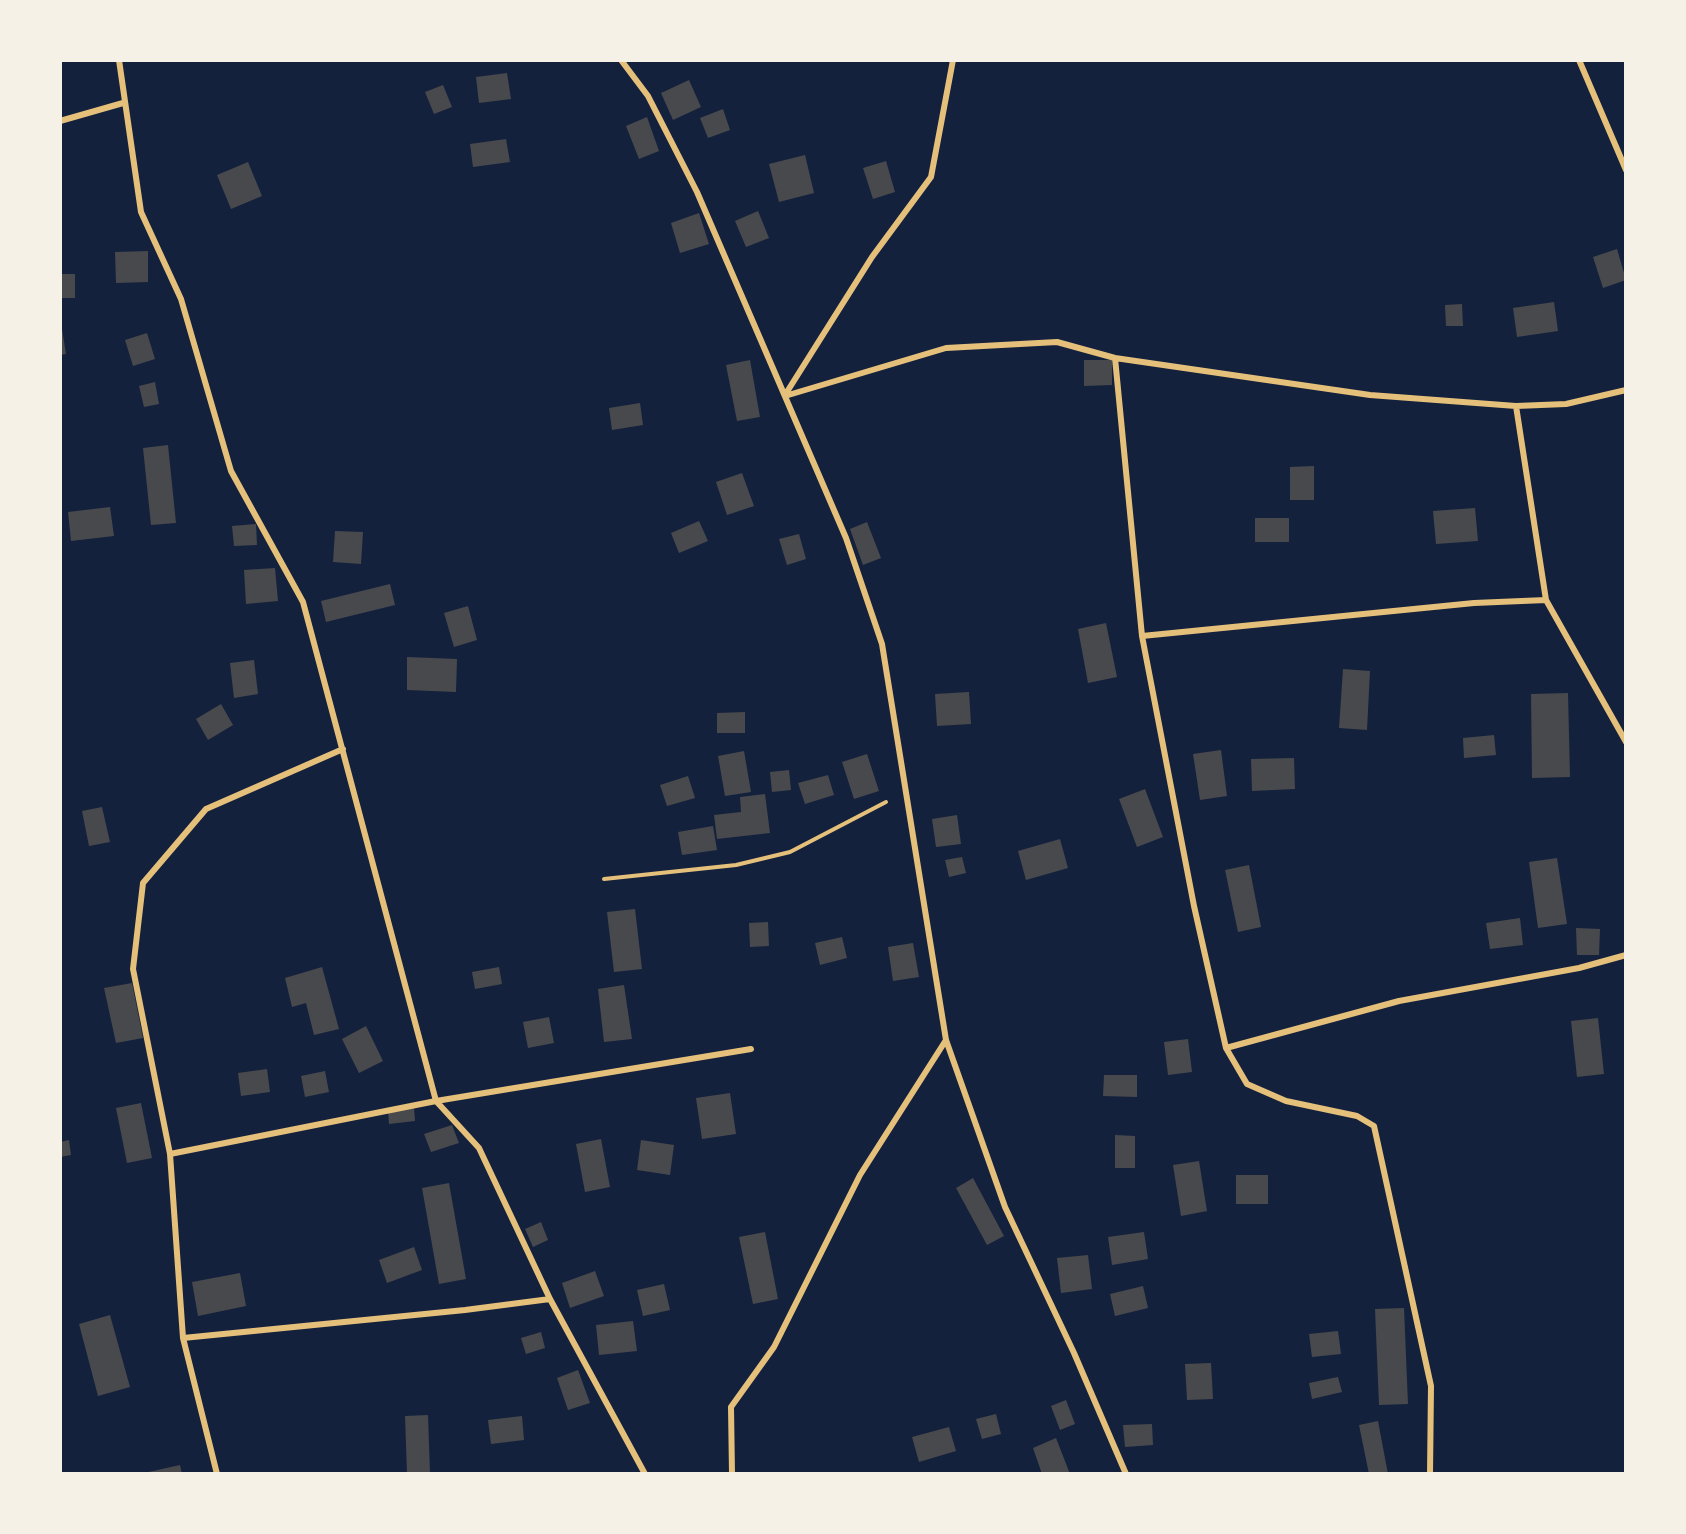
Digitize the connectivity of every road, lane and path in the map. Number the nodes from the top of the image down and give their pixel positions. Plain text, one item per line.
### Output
1 (119, 60) edge
2 (621, 60) edge
3 (953, 60) edge
4 (1579, 60) edge
5 (123, 103) junction
6 (60, 121) edge
7 (1626, 170) edge
8 (1115, 358) junction
9 (1626, 390) edge
10 (785, 396) junction
11 (1516, 406) junction
12 (1546, 600) junction
13 (1142, 636) junction
14 (1626, 742) edge
15 (343, 749) junction
16 (905, 792) junction
17 (604, 879) dead end
18 (1626, 955) edge
19 (946, 1040) junction
20 (1226, 1048) junction
21 (751, 1049) dead end
22 (436, 1101) junction
23 (170, 1154) junction
24 (549, 1299) junction
25 (183, 1338) junction
26 (217, 1474) edge
27 (645, 1474) edge
28 (732, 1474) edge
29 (1126, 1474) edge
30 (1430, 1474) edge

1 - 5 street
2 - 10 street
3 - 10 street
4 - 7 street
5 - 6 street
5 - 15 street
8 - 10 street
8 - 11 street
8 - 13 street
9 - 11 street
10 - 16 street
11 - 12 street
12 - 13 street
12 - 14 street
13 - 20 street
15 - 22 street
15 - 23 street
16 - 17 path
16 - 19 street
18 - 20 street
19 - 28 street
19 - 29 street
20 - 30 street
21 - 22 street
22 - 23 street
22 - 24 street
23 - 25 street
24 - 25 street
24 - 27 street
25 - 26 street

